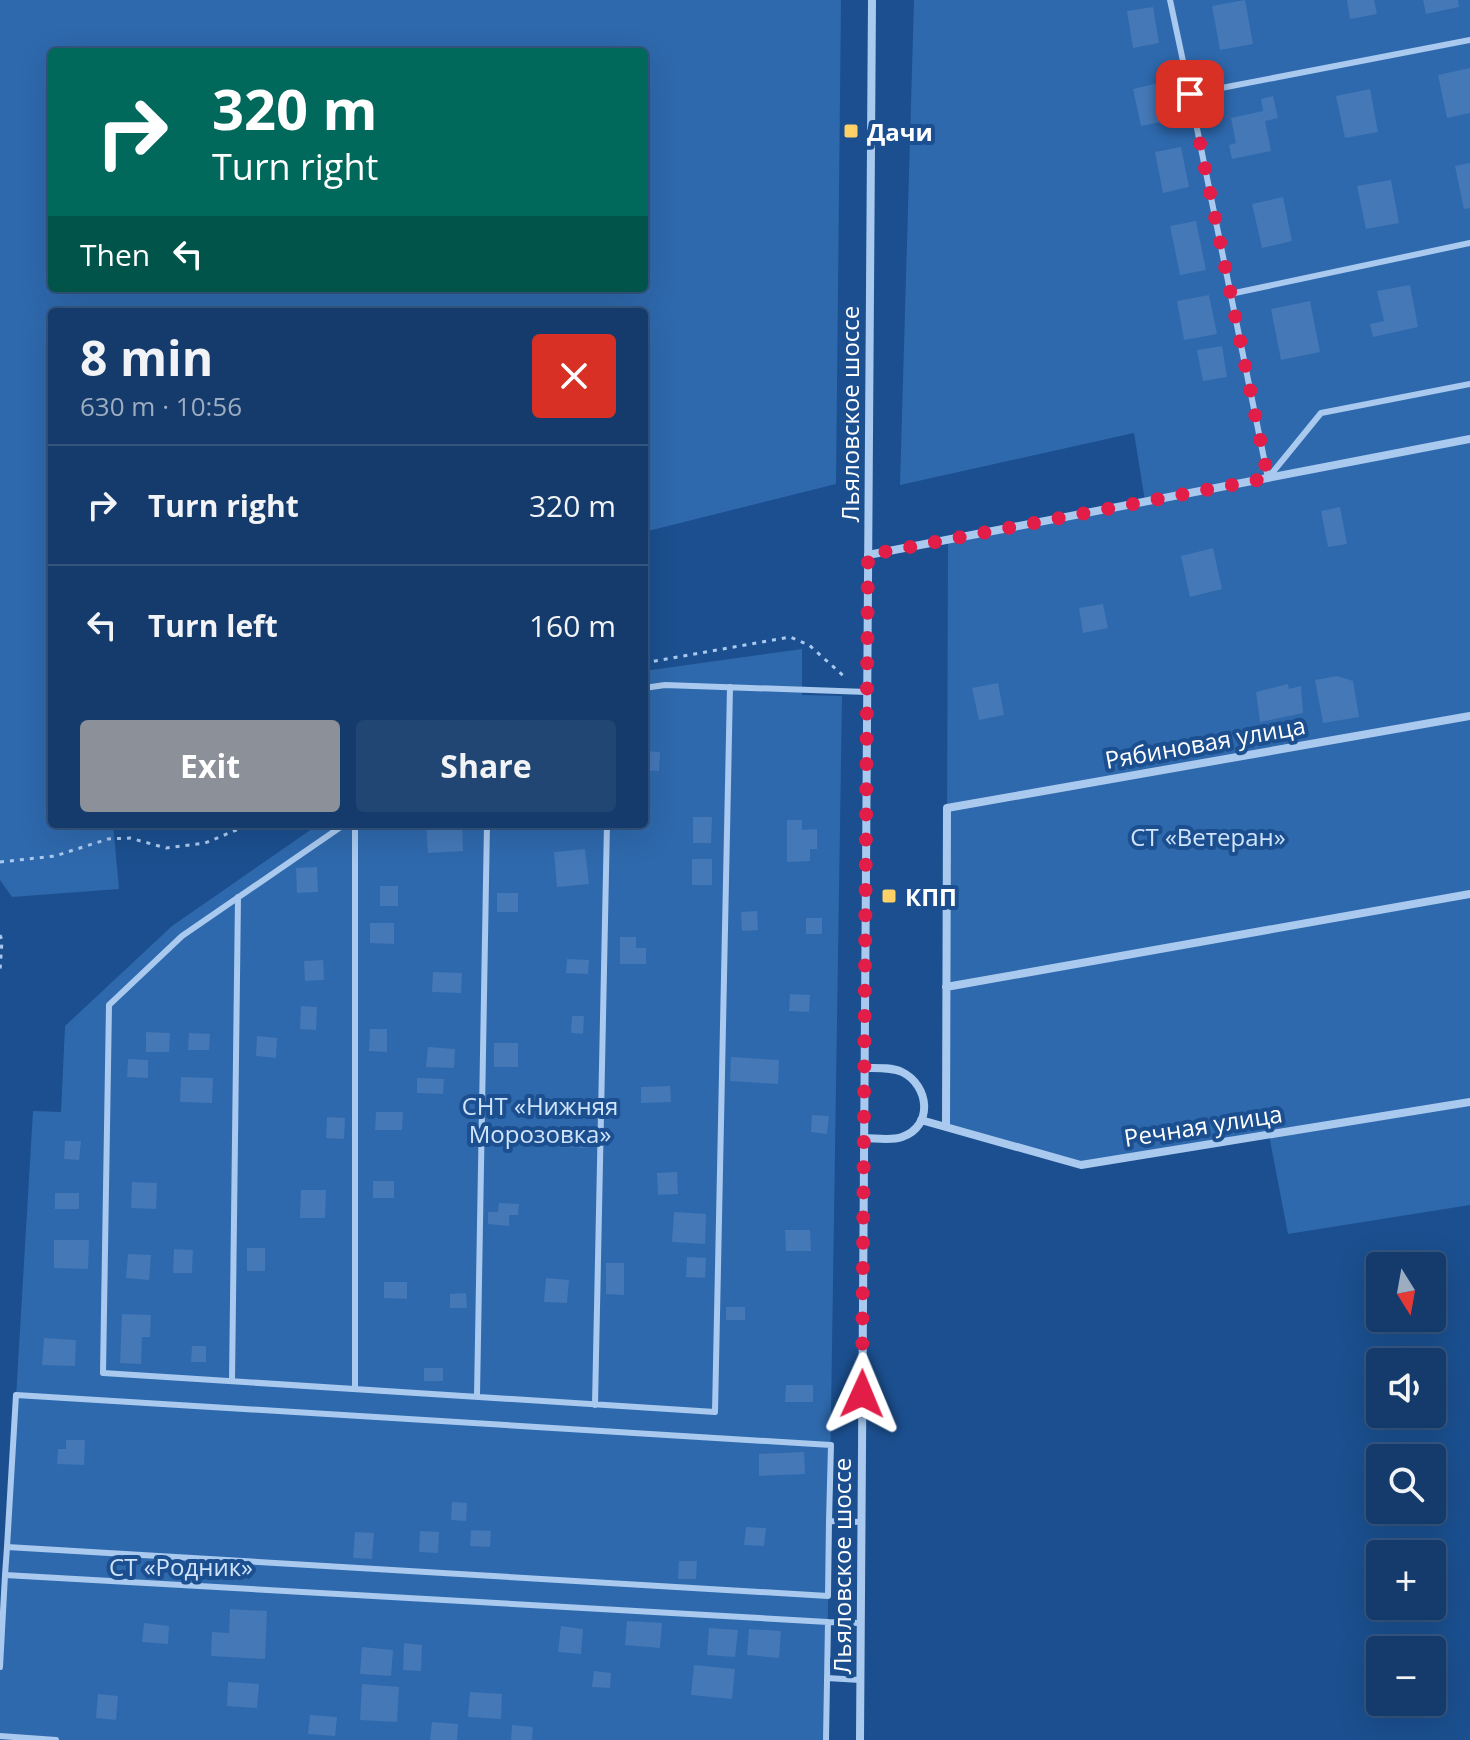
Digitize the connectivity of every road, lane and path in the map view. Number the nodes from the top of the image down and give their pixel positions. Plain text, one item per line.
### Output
1 (872, 0) edge
2 (1170, 0) edge
3 (1470, 40) edge
4 (1190, 94) junction
5 (1470, 243) edge
6 (1230, 294) junction
7 (1470, 384) edge
8 (1470, 439) edge
9 (1268, 478) junction
10 (868, 555) junction
11 (648, 662) edge
12 (648, 687) edge
13 (730, 687) junction
14 (867, 692) junction
15 (1470, 716) edge
16 (241, 828) edge
17 (339, 828) edge
18 (355, 828) edge
19 (487, 828) edge
20 (607, 828) edge
21 (0, 862) edge
22 (1470, 894) edge
23 (238, 897) junction
24 (0, 935) edge
25 (0, 971) edge
26 (946, 987) junction
27 (864, 1068) junction
28 (1470, 1102) edge
29 (921, 1120) junction
30 (946, 1127) junction
31 (864, 1138) junction
32 (232, 1381) junction
33 (355, 1388) junction
34 (477, 1396) junction
35 (595, 1405) junction
36 (829, 1521) junction
37 (861, 1522) junction
38 (7, 1547) junction
39 (5, 1575) junction
40 (828, 1622) junction
41 (860, 1623) junction
42 (0, 1667) edge
43 (827, 1678) junction
44 (860, 1680) junction
45 (0, 1736) edge
46 (56, 1740) edge
47 (826, 1740) edge
48 (860, 1740) edge

1 - 10 street, Льяловское шоссе
2 - 4 lane
3 - 4 lane
4 - 6 lane
5 - 6 lane
6 - 9 lane
7 - 9 lane
8 - 9 street
9 - 10 street
10 - 14 street, Льяловское шоссе
11 - 14 path
12 - 13 lane
13 - 14 lane
13 - 35 lane
14 - 27 street, Льяловское шоссе
15 - 26 street, Рябиновая улица
16 - 21 path
17 - 23 lane
18 - 33 lane
19 - 34 lane
20 - 35 lane
22 - 26 street
23 - 32 lane
23 - 32 lane
24 - 25 path
26 - 30 street
27 - 29 street
27 - 31 street, Льяловское шоссе
28 - 30 street, Речная улица
29 - 30 street, Речная улица
29 - 31 street
31 - 37 street, Льяловское шоссе
32 - 33 lane
33 - 34 lane
34 - 35 lane
36 - 37 lane
36 - 38 lane
36 - 38 lane
37 - 41 street, Льяловское шоссе
38 - 39 lane
39 - 40 lane
39 - 42 lane
40 - 41 lane
40 - 43 lane
41 - 44 street, Льяловское шоссе
43 - 44 lane
43 - 47 lane
44 - 48 street, Льяловское шоссе
45 - 46 lane

